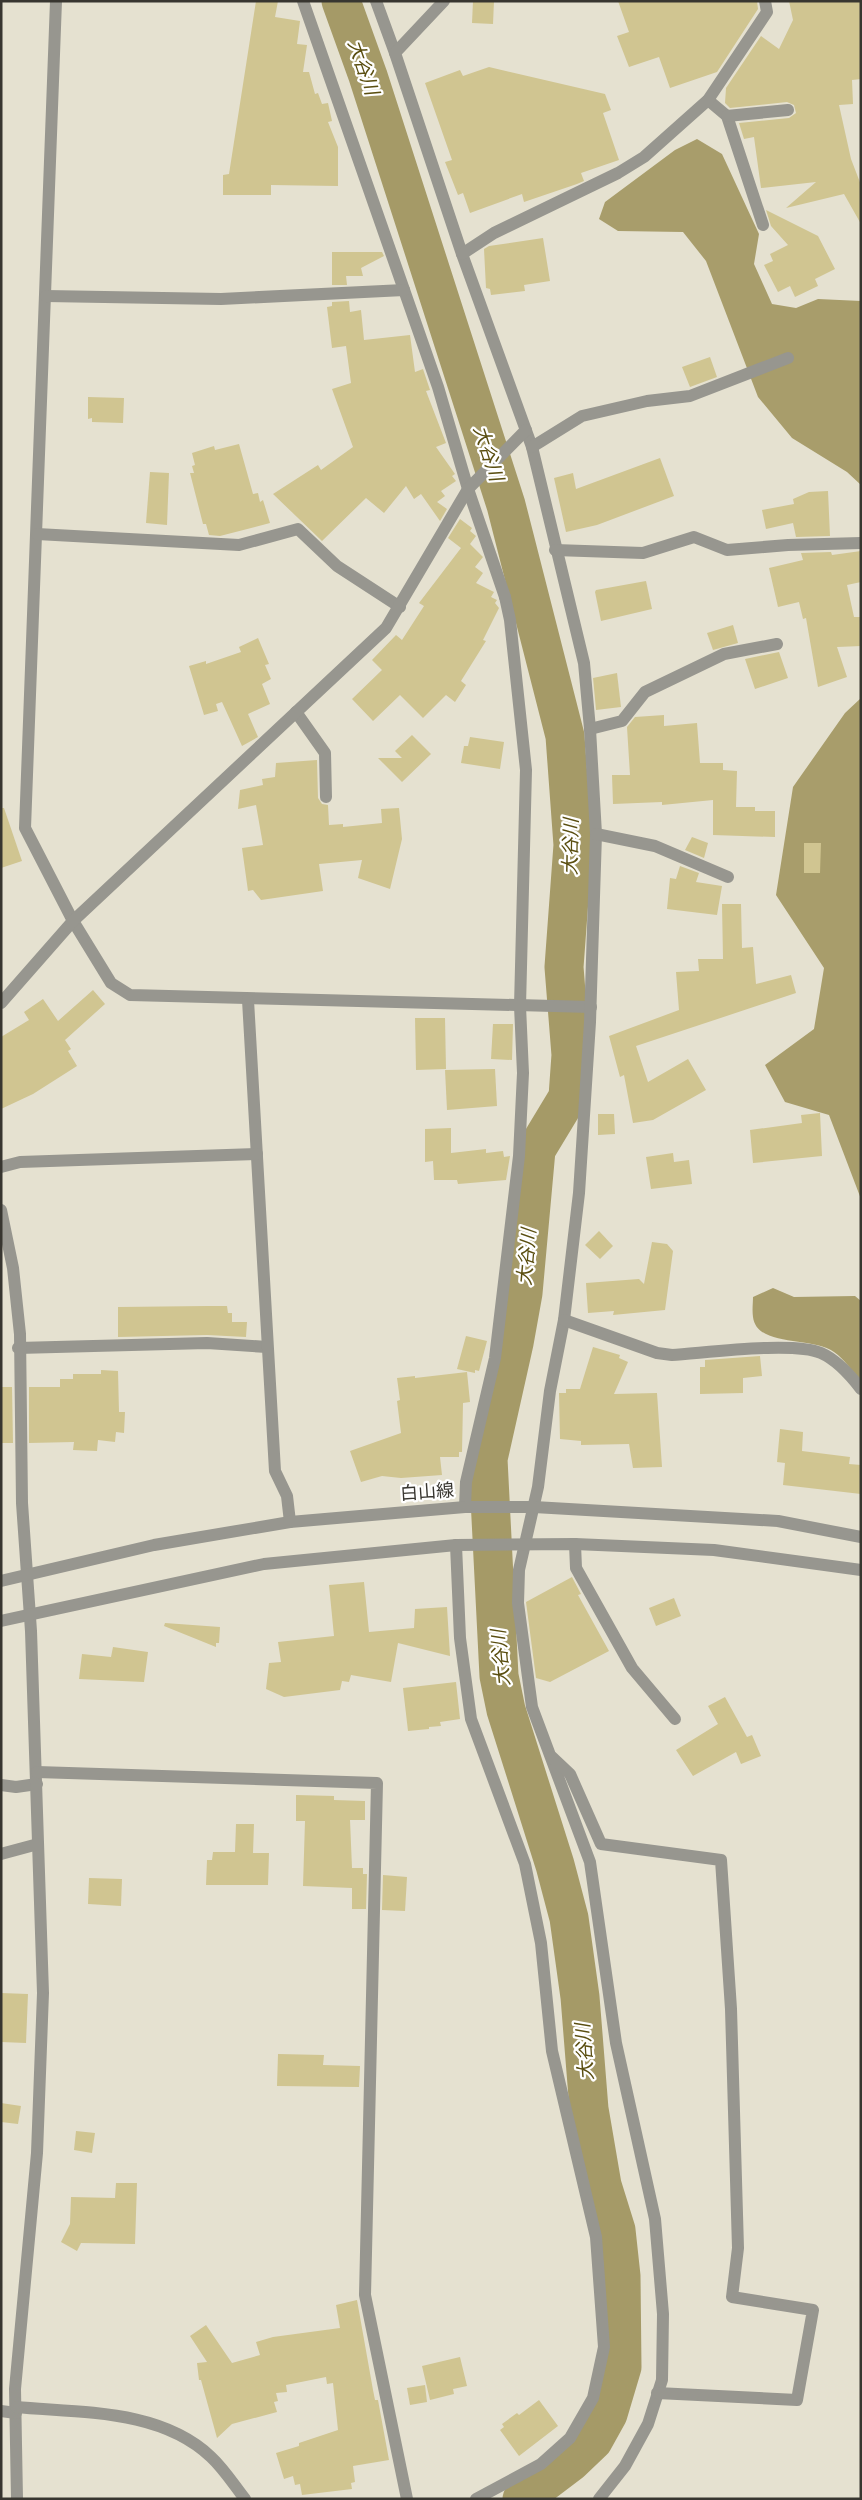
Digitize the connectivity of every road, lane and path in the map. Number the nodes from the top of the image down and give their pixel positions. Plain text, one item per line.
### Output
1 (56, 1) edge
2 (303, 1) edge
3 (376, 1) edge
4 (444, 1) edge
5 (765, 1) edge
6 (395, 53) junction
7 (708, 100) junction
8 (788, 110) dead end
9 (727, 116) junction
10 (763, 225) dead end
11 (462, 254) junction
12 (404, 290) junction
13 (46, 296) junction
14 (788, 358) dead end
15 (521, 434) junction
16 (532, 448) junction
17 (471, 486) junction
18 (37, 534) junction
19 (861, 543) edge
20 (555, 550) junction
21 (400, 607) junction
22 (778, 644) dead end
23 (296, 712) junction
24 (590, 729) junction
25 (326, 797) dead end
26 (596, 834) junction
27 (728, 877) dead end
28 (73, 921) junction
29 (248, 1000) junction
30 (1, 1002) edge
31 (525, 1006) junction
32 (586, 1007) junction
33 (258, 1154) junction
34 (1, 1167) edge
35 (1, 1210) edge
36 (7, 1269) edge
37 (564, 1320) junction
38 (267, 1347) junction
39 (18, 1348) junction
40 (861, 1389) edge
41 (528, 1507) junction
42 (468, 1508) junction
43 (290, 1522) junction
44 (861, 1537) edge
45 (521, 1544) junction
46 (574, 1544) junction
47 (461, 1545) junction
48 (861, 1570) edge
49 (25, 1575) junction
50 (1, 1581) edge
51 (30, 1613) junction
52 (1, 1620) edge
53 (675, 1719) dead end
54 (549, 1753) junction
55 (37, 1778) junction
56 (1, 1786) edge
57 (38, 1844) junction
58 (1, 1854) edge
59 (657, 2394) junction
60 (16, 2410) junction
61 (1, 2412) edge
62 (17, 2499) edge
63 (245, 2499) edge
64 (407, 2499) edge
65 (476, 2499) edge
66 (599, 2499) edge

1 - 13 street
2 - 12 street
3 - 6 street
4 - 6 street
5 - 7 street
6 - 11 street
7 - 9 street
7 - 11 street
8 - 9 street
9 - 10 street
11 - 15 street
12 - 13 street
12 - 17 street
13 - 18 street
14 - 16 street
15 - 16 street
15 - 17 street
16 - 20 street
17 - 21 street
17 - 31 street
18 - 21 street
18 - 28 street
19 - 20 street
20 - 24 street
21 - 23 street
22 - 24 street
23 - 25 street
23 - 28 street
24 - 26 street
26 - 27 street
26 - 32 street
28 - 29 street
28 - 30 street
29 - 31 street
29 - 33 street
31 - 32 street
31 - 42 street
32 - 37 street
33 - 34 street
33 - 38 street
35 - 36 street
36 - 39 street
37 - 40 street
37 - 41 street
38 - 39 street
38 - 43 street
39 - 49 street
41 - 42 street, 白山線
41 - 44 street, 白山線
41 - 45 street
42 - 43 street, 白山線
43 - 49 street, 白山線
45 - 46 street
45 - 47 street
45 - 54 street
46 - 48 street
46 - 53 street
47 - 51 street
47 - 65 street
49 - 50 street, 白山線
49 - 51 street
51 - 52 street
51 - 55 street
54 - 59 street
54 - 59 street
55 - 56 street
55 - 57 street
55 - 64 street
57 - 58 street
57 - 60 street
59 - 66 street
60 - 61 street
60 - 62 street
60 - 63 street

